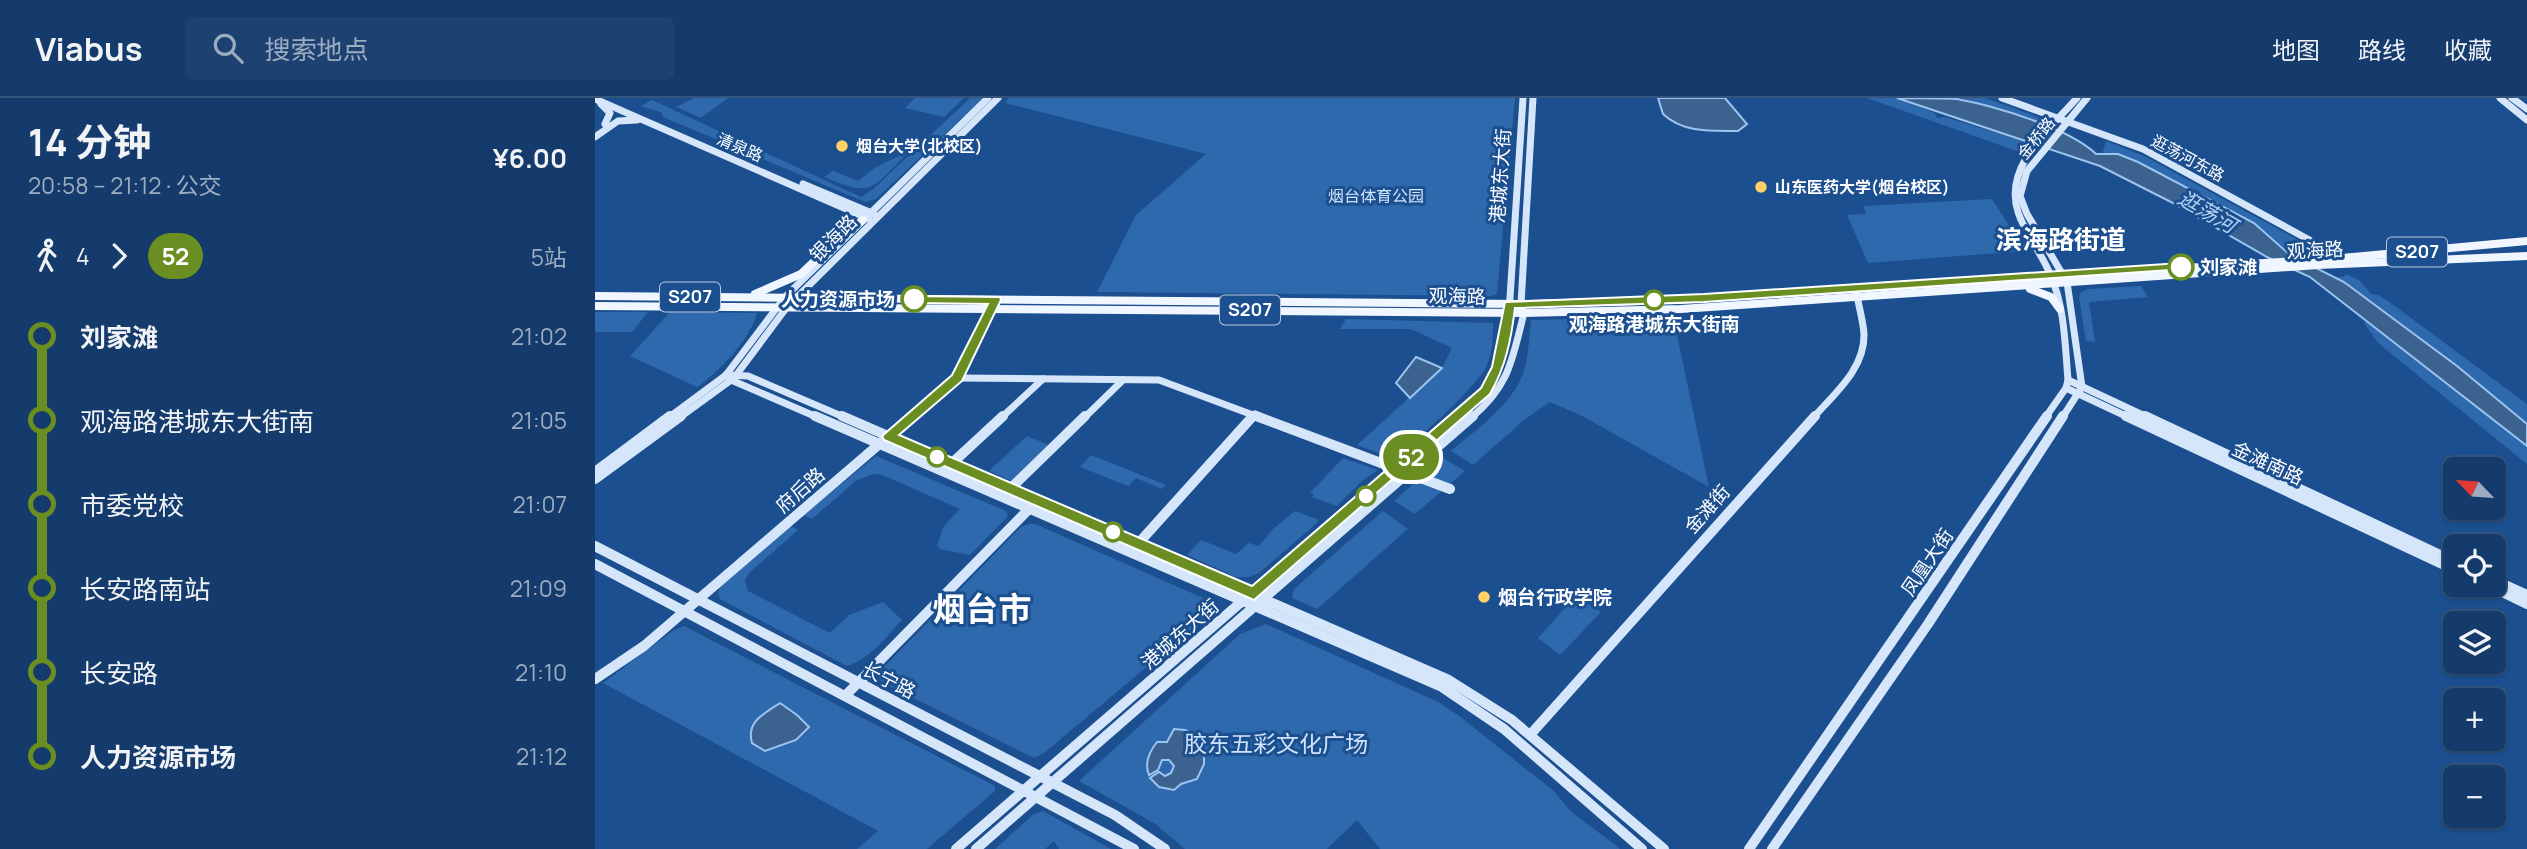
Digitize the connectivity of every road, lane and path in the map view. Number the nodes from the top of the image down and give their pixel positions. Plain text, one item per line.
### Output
1 (988, 98) edge
2 (998, 98) edge
3 (1523, 98) edge
4 (1533, 98) edge
5 (2002, 98) edge
6 (2077, 98) edge
7 (2087, 98) edge
8 (2500, 98) edge
9 (2512, 98) edge
10 (599, 99) edge
11 (2527, 109) edge
12 (626, 110) junction
13 (2060, 118) junction
14 (2527, 120) edge
15 (643, 121) junction
16 (2068, 121) junction
17 (605, 124) junction
18 (2054, 131) junction
19 (595, 135) edge
20 (2041, 147) junction
21 (870, 217) junction
22 (2527, 243) edge
23 (2527, 254) edge
24 (2342, 258) junction
25 (2350, 264) junction
26 (2065, 278) junction
27 (2053, 279) junction
28 (2009, 288) junction
29 (1856, 293) junction
30 (595, 296) edge
31 (735, 298) junction
32 (786, 302) junction
33 (993, 304) junction
34 (595, 306) edge
35 (1509, 308) junction
36 (1523, 308) junction
37 (2060, 309) junction
38 (751, 355) junction
39 (732, 376) junction
40 (957, 377) junction
41 (1043, 379) junction
42 (1123, 380) junction
43 (761, 381) junction
44 (2067, 384) junction
45 (754, 390) junction
46 (2081, 390) junction
47 (2051, 410) junction
48 (1255, 414) junction
49 (2065, 415) junction
50 (889, 436) junction
51 (878, 445) junction
52 (951, 463) junction
53 (1398, 468) junction
54 (595, 472) edge
55 (1410, 472) junction
56 (944, 473) junction
57 (595, 479) edge
58 (1011, 488) junction
59 (1450, 489) dead end
60 (1038, 500) junction
61 (1028, 509) junction
62 (1139, 543) junction
63 (595, 546) edge
64 (1956, 550) junction
65 (1131, 553) junction
66 (2443, 556) edge
67 (1971, 558) junction
68 (624, 561) junction
69 (595, 564) edge
70 (2443, 564) edge
71 (610, 572) junction
72 (2506, 585) edge
73 (1254, 594) junction
74 (2506, 594) edge
75 (2527, 595) edge
76 (1265, 598) junction
77 (698, 601) junction
78 (1244, 602) junction
79 (2527, 604) edge
80 (1256, 607) junction
81 (686, 611) junction
82 (772, 639) junction
83 (760, 650) junction
84 (595, 679) edge
85 (858, 683) junction
86 (1864, 683) junction
87 (845, 696) junction
88 (1878, 696) junction
89 (945, 728) junction
90 (1530, 735) junction
91 (933, 742) junction
92 (1041, 777) junction
93 (1052, 783) junction
94 (1025, 789) junction
95 (1037, 796) junction
96 (956, 849) edge
97 (976, 849) edge
98 (1134, 849) edge
99 (1165, 849) edge
100 (1642, 849) edge
101 (1664, 849) edge
102 (1749, 849) edge
103 (1772, 849) edge

1 - 21 street, 银海路
2 - 21 street, 银海路
3 - 35 street, 港城东大街
4 - 36 street, 港城东大街
5 - 13 street, 逛荡河东路
6 - 13 street, 金桥路
7 - 16 street, 金桥路
8 - 14 street
9 - 11 street
10 - 12 street, 清泉路
10 - 17 street
12 - 15 street, 清泉路
12 - 17 street
12 - 19 street
12 - 21 street, 清泉路
13 - 16 street, 逛荡河东路
13 - 18 street, 金桥路
15 - 19 street
15 - 21 street, 清泉路
16 - 18 street, 金桥路
16 - 24 street, 逛荡河东路
17 - 19 street
18 - 20 street, 金桥路
20 - 26 street, 金桥路
20 - 27 street, 金桥路
21 - 31 main road
21 - 32 street, 银海路
22 - 24 main road, 观海路 / S207
23 - 25 main road, 观海路 / S207
24 - 25 street, 逛荡河东路
24 - 26 main road, 观海路 / S207
25 - 26 main road, 观海路 / S207
26 - 27 main road, 观海路 / S207
26 - 46 street
27 - 28 main road, 观海路 / S207
27 - 29 main road, 观海路 / S207
27 - 37 street
28 - 29 main road, 观海路 / S207
28 - 37 main road
29 - 36 main road, 观海路 / S207
29 - 90 street, 金滩街
30 - 31 main road, 观海路 / S207
31 - 32 main road, 观海路 / S207
32 - 33 main road, 观海路 / S207
32 - 34 main road, 观海路 / S207
32 - 38 street, 银海路
32 - 39 street, 银海路
33 - 35 main road, 观海路 / S207
33 - 40 street, 府后路
35 - 36 main road, 观海路 / S207
35 - 53 street, 港城东大街
36 - 55 street, 港城东大街
37 - 44 street
38 - 39 street, 银海路
38 - 43 street
39 - 43 street
39 - 45 street
39 - 54 street, 银海路
39 - 57 street, 银海路
40 - 41 street
40 - 50 street, 府后路
41 - 42 street
41 - 52 street
42 - 48 street
42 - 58 street
43 - 45 street
43 - 50 street
44 - 46 street, 金滩南路
44 - 47 street, 凤凰大街
45 - 51 street
46 - 49 street, 凤凰大街
46 - 66 street, 金滩南路
46 - 70 street, 金滩南路
47 - 49 street
47 - 64 street, 凤凰大街
48 - 53 street
48 - 62 street
49 - 67 street, 凤凰大街
50 - 51 street, 府后路
50 - 52 street
51 - 56 street
51 - 77 street, 府后路
52 - 56 street
52 - 58 street
53 - 55 street
53 - 73 street, 港城东大街
55 - 59 street
55 - 76 street, 港城东大街
56 - 61 street
58 - 60 street
60 - 61 street
60 - 62 street
61 - 65 street
61 - 85 street
62 - 65 street
62 - 73 street
63 - 68 street, 长宁路
64 - 67 street
64 - 86 street, 凤凰大街
65 - 78 street
67 - 88 street, 凤凰大街
68 - 71 street
68 - 77 street, 长宁路
69 - 71 street, 长宁路
71 - 81 street, 长宁路
72 - 75 street
73 - 76 street
73 - 78 street, 港城东大街
74 - 79 street
76 - 80 street, 港城东大街
76 - 90 street
77 - 81 street, 府后路
77 - 82 street, 长宁路
78 - 80 street
78 - 92 street, 港城东大街
80 - 93 street, 港城东大街
80 - 100 street
81 - 83 street, 长宁路
81 - 84 street, 府后路
82 - 83 street
82 - 85 street, 长宁路
83 - 87 street, 长宁路
85 - 87 street
85 - 89 street, 长宁路
86 - 88 street
86 - 102 street, 凤凰大街
87 - 91 street, 长宁路
88 - 103 street, 凤凰大街
89 - 91 street
89 - 92 street, 长宁路
90 - 101 street
91 - 94 street, 长宁路
92 - 93 street, 长宁路
92 - 94 street, 港城东大街
93 - 95 street, 港城东大街
93 - 99 street, 长宁路
94 - 95 street, 长宁路
94 - 96 street, 港城东大街
95 - 97 street, 港城东大街
95 - 98 street, 长宁路

